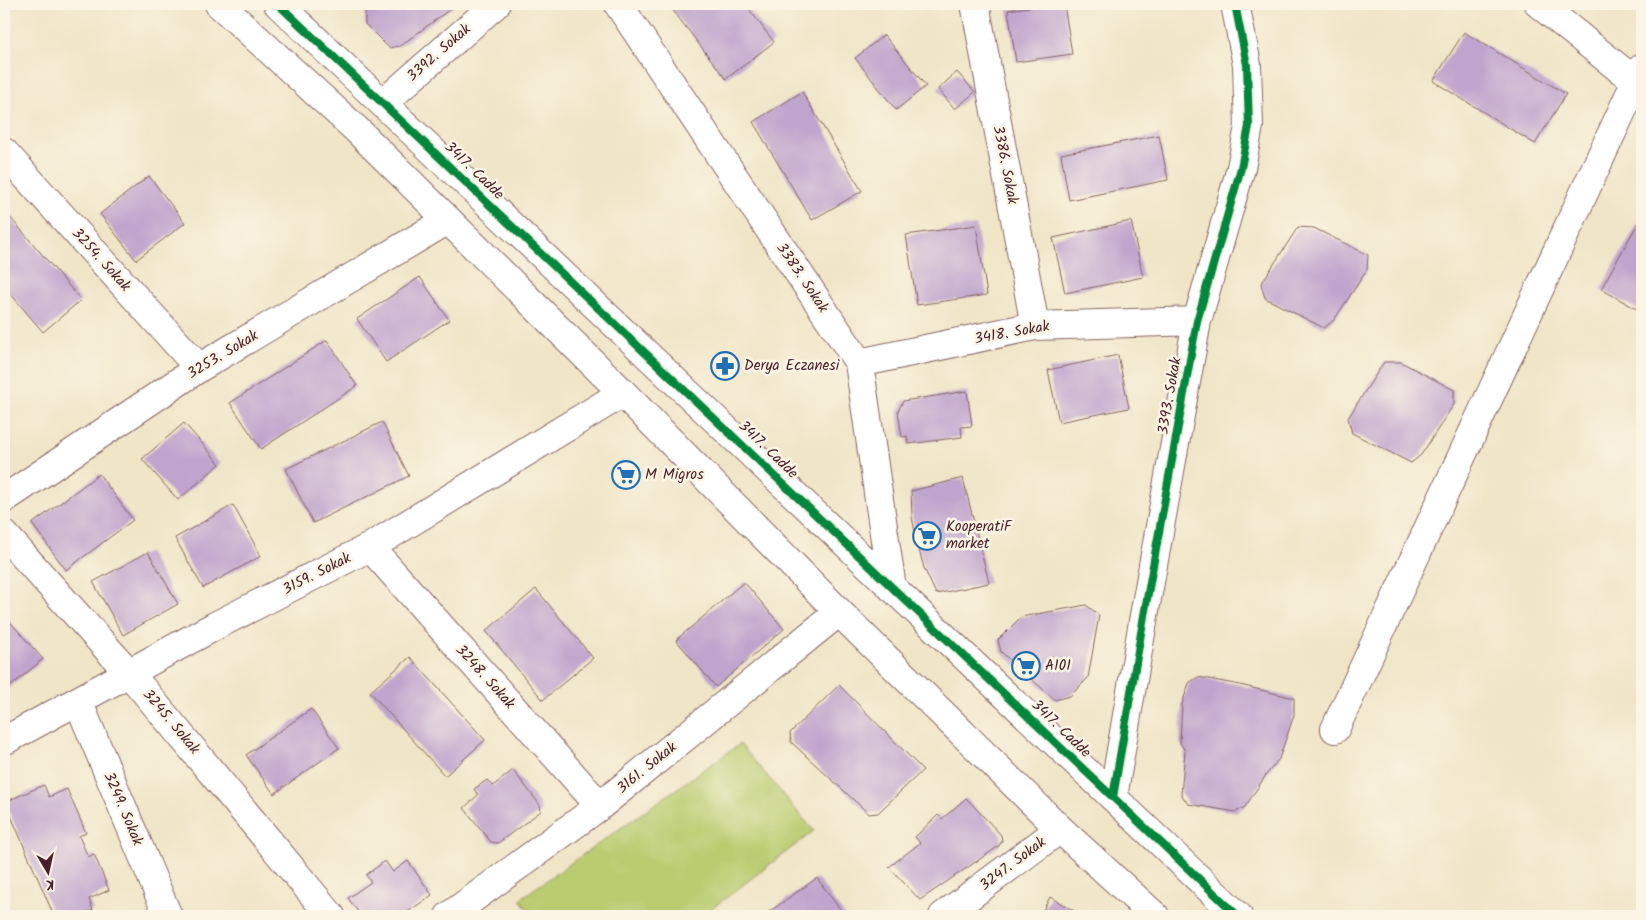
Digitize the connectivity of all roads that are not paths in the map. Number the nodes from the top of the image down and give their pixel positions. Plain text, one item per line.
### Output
1 (219, 4) edge
2 (278, 4) edge
3 (496, 4) edge
4 (618, 4) edge
5 (975, 4) edge
6 (1235, 4) edge
7 (1538, 4) edge
8 (1641, 76) edge
9 (383, 103) junction
10 (4, 152) edge
11 (448, 220) junction
12 (1198, 321) junction
13 (1035, 326) junction
14 (859, 364) junction
15 (199, 368) junction
16 (623, 393) junction
17 (4, 499) edge
18 (4, 534) edge
19 (370, 547) junction
20 (892, 588) junction
21 (838, 612) junction
22 (130, 674) junction
23 (78, 701) junction
24 (1335, 730) dead end
25 (4, 740) edge
26 (1113, 797) junction
27 (600, 806) junction
28 (1060, 829) junction
29 (1127, 904) edge
30 (168, 916) edge
31 (331, 916) edge
32 (449, 916) edge
33 (943, 916) edge
34 (1155, 916) edge
35 (1238, 916) edge

1 - 11 street
2 - 9 street, 3417. Cadde
3 - 9 street, 3392. Sokak
4 - 14 street, 3383. Sokak
5 - 13 street, 3386. Sokak
6 - 12 street, 3393. Sokak
7 - 8 street
8 - 24 street
9 - 20 street, 3417. Cadde
10 - 15 street, 3254. Sokak
11 - 15 street, 3253. Sokak
11 - 16 street
12 - 13 street, 3418. Sokak
12 - 26 street, 3393. Sokak
13 - 14 street, 3418. Sokak
14 - 20 street, 3383. Sokak
15 - 17 street, 3253. Sokak
16 - 19 street, 3159. Sokak
16 - 21 street
18 - 22 street, 3245. Sokak
19 - 22 street, 3159. Sokak
19 - 27 street, 3248. Sokak
20 - 26 street, 3417. Cadde
21 - 27 street, 3161. Sokak
21 - 28 street
22 - 23 street, 3159. Sokak
22 - 31 street, 3245. Sokak
23 - 25 street, 3159. Sokak
23 - 30 street, 3249. Sokak
26 - 35 street, 3417. Cadde
27 - 32 street, 3161. Sokak
28 - 29 street
28 - 33 street, 3247. Sokak
29 - 34 street

